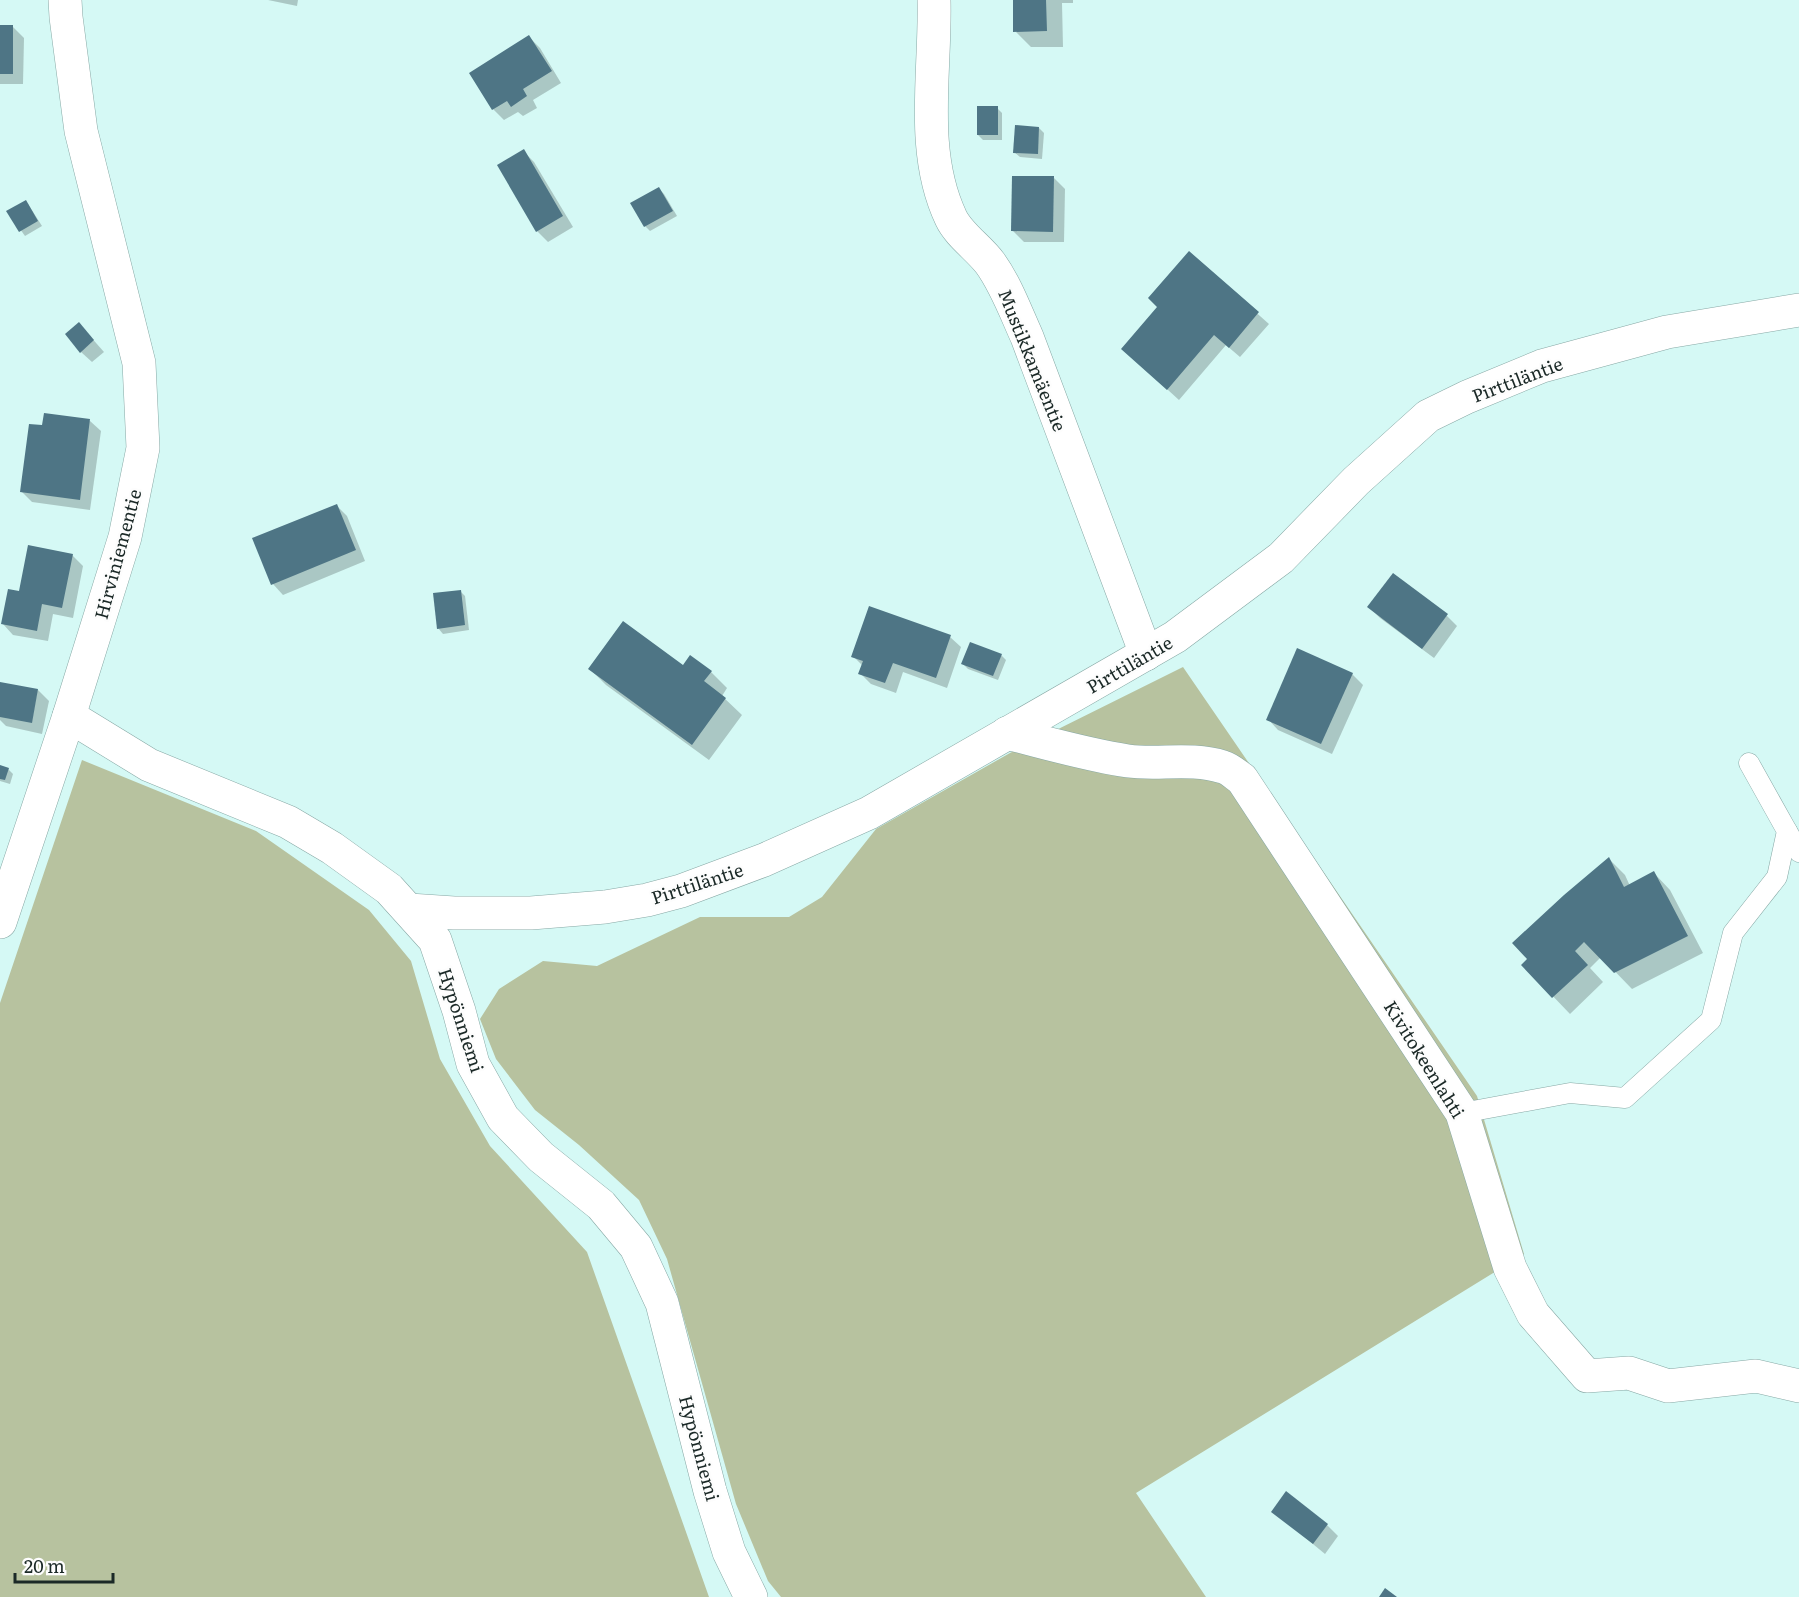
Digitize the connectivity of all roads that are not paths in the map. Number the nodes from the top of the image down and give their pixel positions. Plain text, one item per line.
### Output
1 (65, 0) edge
2 (934, 0) edge
3 (1799, 310) edge
4 (1146, 654) junction
5 (69, 716) junction
6 (1007, 733) junction
7 (1749, 763) dead end
8 (1787, 831) junction
9 (1799, 852) edge
10 (410, 910) junction
11 (0, 922) edge
12 (1462, 1113) junction
13 (1799, 1386) edge
14 (751, 1597) edge

1 - 5 street, Hirviniementie
2 - 4 street, Mustikkamäentie
3 - 4 street, Pirttiläntie
4 - 6 street, Pirttiläntie
5 - 10 street, Hypönniemi
5 - 11 street, Hirviniementie
6 - 10 street, Pirttiläntie
6 - 12 street, Kivitokeenlahti
7 - 8 lane
8 - 9 lane
8 - 12 lane
10 - 14 street, Hypönniemi
12 - 13 street, Kivitokeenlahti

